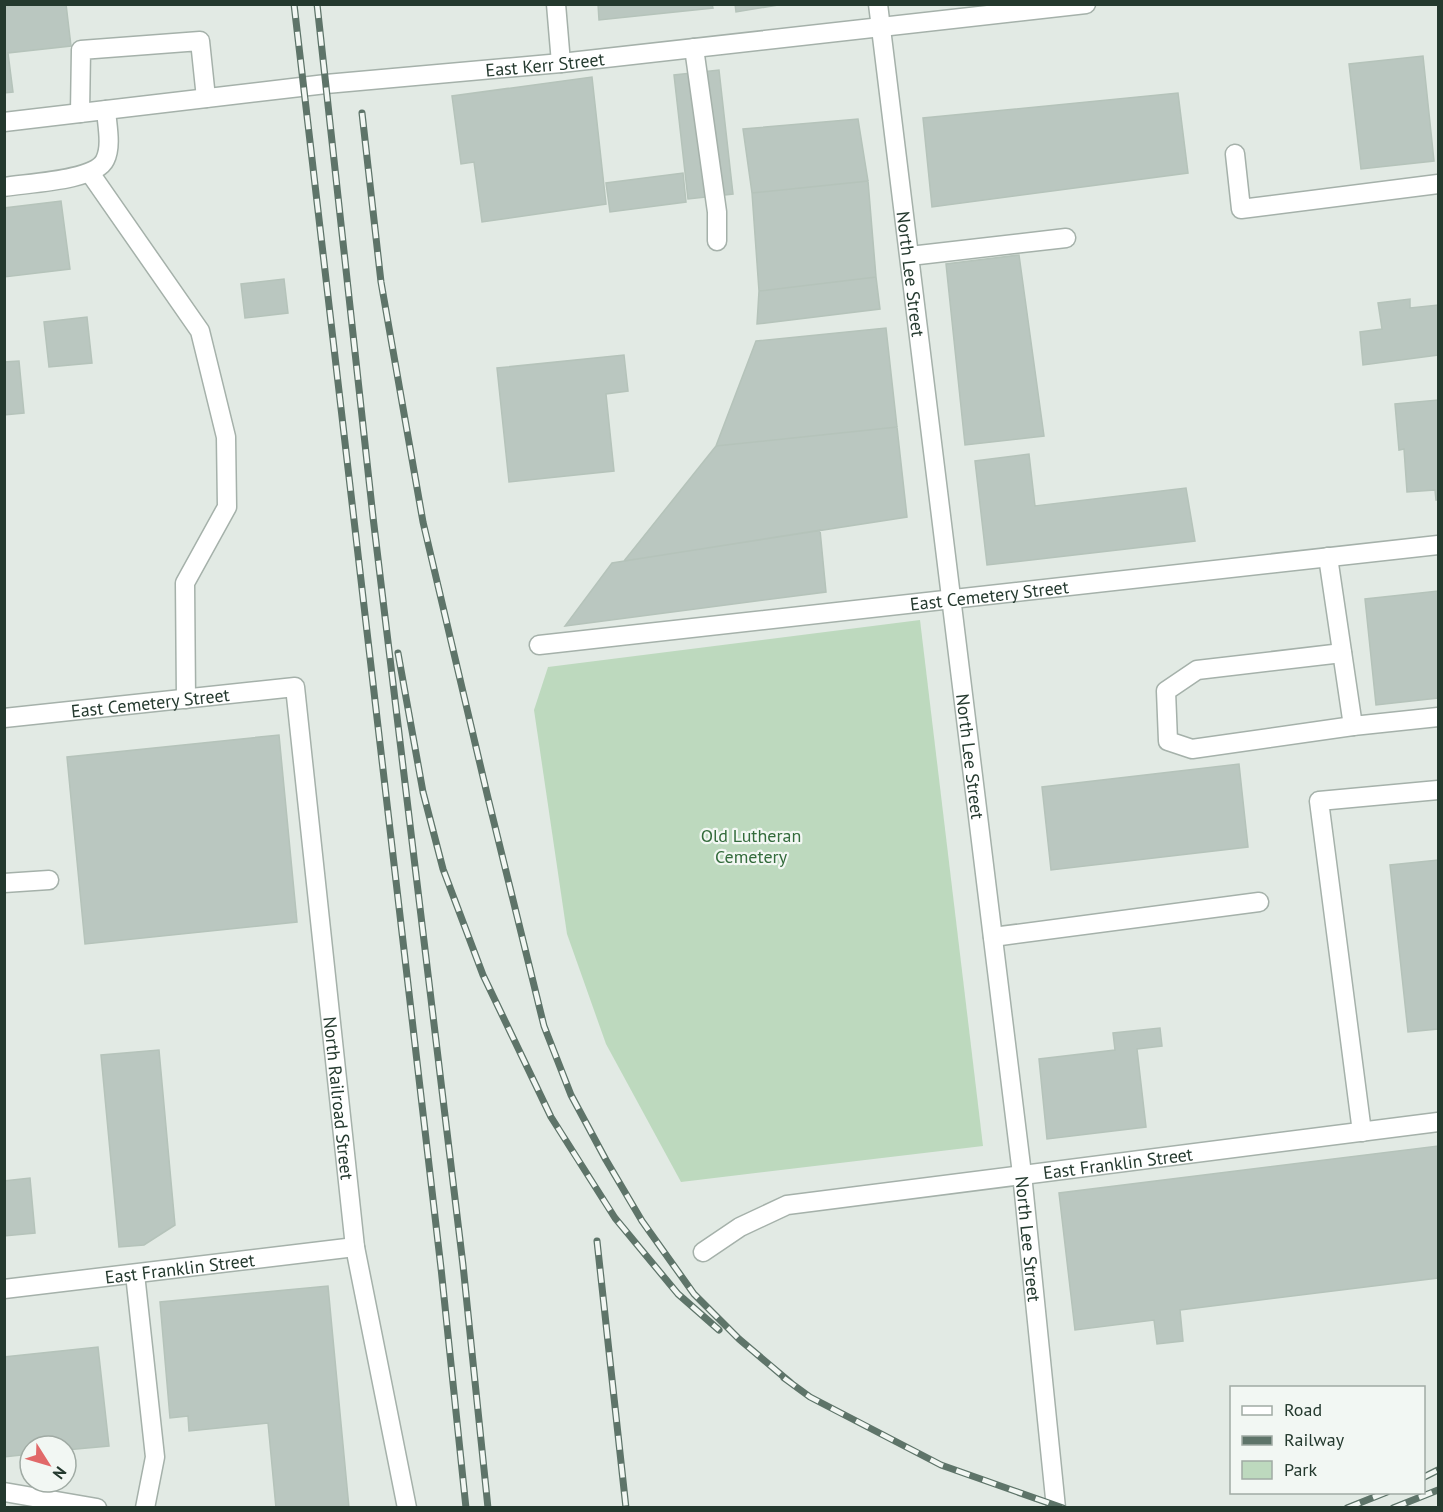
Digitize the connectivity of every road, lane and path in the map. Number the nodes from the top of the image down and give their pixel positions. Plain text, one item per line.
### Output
1 (556, 4) edge
2 (879, 4) edge
3 (1086, 4) edge
4 (881, 28) junction
5 (694, 48) junction
6 (561, 63) junction
7 (206, 98) junction
8 (106, 110) junction
9 (80, 113) junction
10 (4, 122) edge
11 (1235, 154) dead end
12 (90, 173) junction
13 (1438, 184) edge
14 (4, 186) edge
15 (1066, 238) dead end
16 (717, 241) dead end
17 (910, 256) junction
18 (1438, 545) edge
19 (1328, 557) junction
20 (952, 598) junction
21 (539, 645) dead end
22 (1342, 653) junction
23 (295, 687) joint
24 (186, 699) junction
25 (1438, 717) edge
26 (4, 718) edge
27 (1353, 726) junction
28 (1438, 790) edge
29 (49, 880) dead end
30 (4, 883) edge
31 (1259, 902) dead end
32 (993, 936) junction
33 (1438, 1122) edge
34 (1362, 1132) junction
35 (1022, 1174) junction
36 (355, 1247) junction
37 (703, 1252) dead end
38 (135, 1274) junction
39 (4, 1289) edge
40 (4, 1492) edge
41 (97, 1508) edge
42 (146, 1508) edge
43 (407, 1508) edge
44 (1056, 1508) edge

1 - 6 street
2 - 4 street, North Lee Street
3 - 4 street, East Kerr Street
4 - 5 street, East Kerr Street
4 - 17 street, North Lee Street
5 - 6 street, East Kerr Street
5 - 16 street
6 - 7 street, East Kerr Street
7 - 8 street, East Kerr Street
7 - 9 street
8 - 9 street, East Kerr Street
8 - 12 street
9 - 10 street, East Kerr Street
11 - 13 street
12 - 14 street
12 - 24 street
15 - 17 street
17 - 20 street, North Lee Street
18 - 19 street, East Cemetery Street
19 - 20 street, East Cemetery Street
19 - 22 street
20 - 21 street, East Cemetery Street
20 - 32 street, North Lee Street
22 - 27 street
22 - 27 street
23 - 24 street, East Cemetery Street
23 - 36 street, North Railroad Street
24 - 26 street, East Cemetery Street
25 - 27 street
28 - 34 street
29 - 30 street
31 - 32 street
32 - 35 street, North Lee Street
33 - 34 street, East Franklin Street
34 - 35 street, East Franklin Street
35 - 37 street, East Franklin Street
35 - 44 street, North Lee Street
36 - 38 street, East Franklin Street
36 - 43 street, North Railroad Street
38 - 39 street, East Franklin Street
38 - 42 street
40 - 41 street

